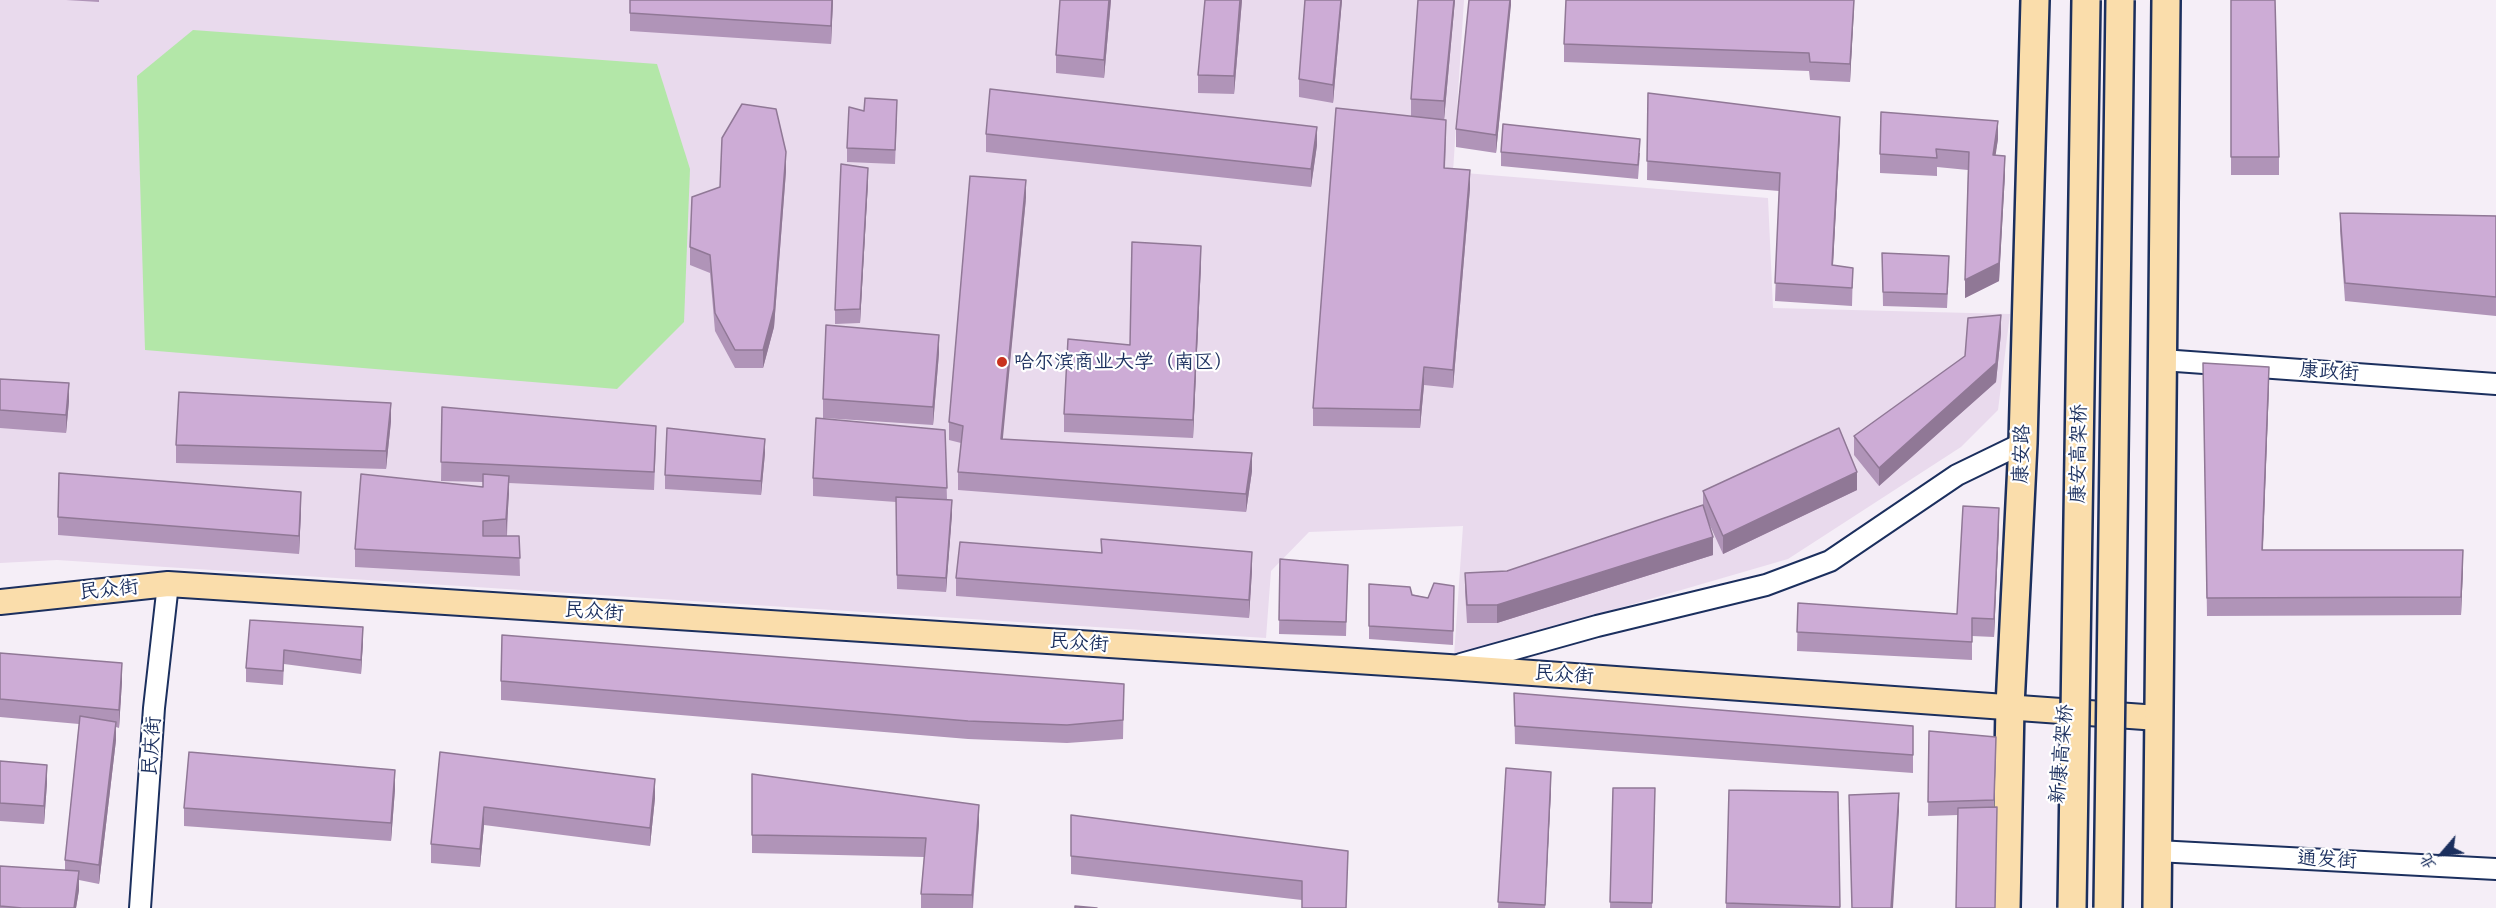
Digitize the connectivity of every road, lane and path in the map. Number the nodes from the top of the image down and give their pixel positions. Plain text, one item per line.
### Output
1 (2035, 0) edge
2 (2086, 0) edge
3 (2120, 0) edge
4 (2166, 0) edge
5 (2162, 360) junction
6 (2496, 384) edge
7 (2023, 443) junction
8 (168, 584) junction
9 (2077, 600) junction
10 (0, 602) edge
11 (2112, 602) junction
12 (1449, 667) junction
13 (2010, 706) junction
14 (2158, 718) junction
15 (2157, 850) junction
16 (2496, 869) edge
17 (140, 908) edge
18 (2006, 908) edge
19 (2055, 908) edge
20 (2072, 908) edge
21 (2108, 908) edge
22 (2125, 908) edge
23 (2157, 908) edge

1 - 7 highway, 康安路
2 - 9 highway, 康安高架桥, bridge
3 - 11 highway, 康安高架桥, bridge
4 - 5 highway
5 - 6 street, 康政街
5 - 14 highway
7 - 12 street
7 - 13 highway, 康安路
8 - 10 main road, 民众街
8 - 12 main road, 民众街
8 - 17 street, 民庆街
9 - 19 highway, 新康高架桥, bridge
9 - 20 highway, 康安高架桥, bridge
11 - 21 highway, 康安高架桥, bridge
11 - 22 highway, bridge
12 - 13 main road, 民众街
13 - 14 main road, 民众街
13 - 18 highway, 康安路
14 - 15 highway
15 - 16 street, 通发街
15 - 23 highway

